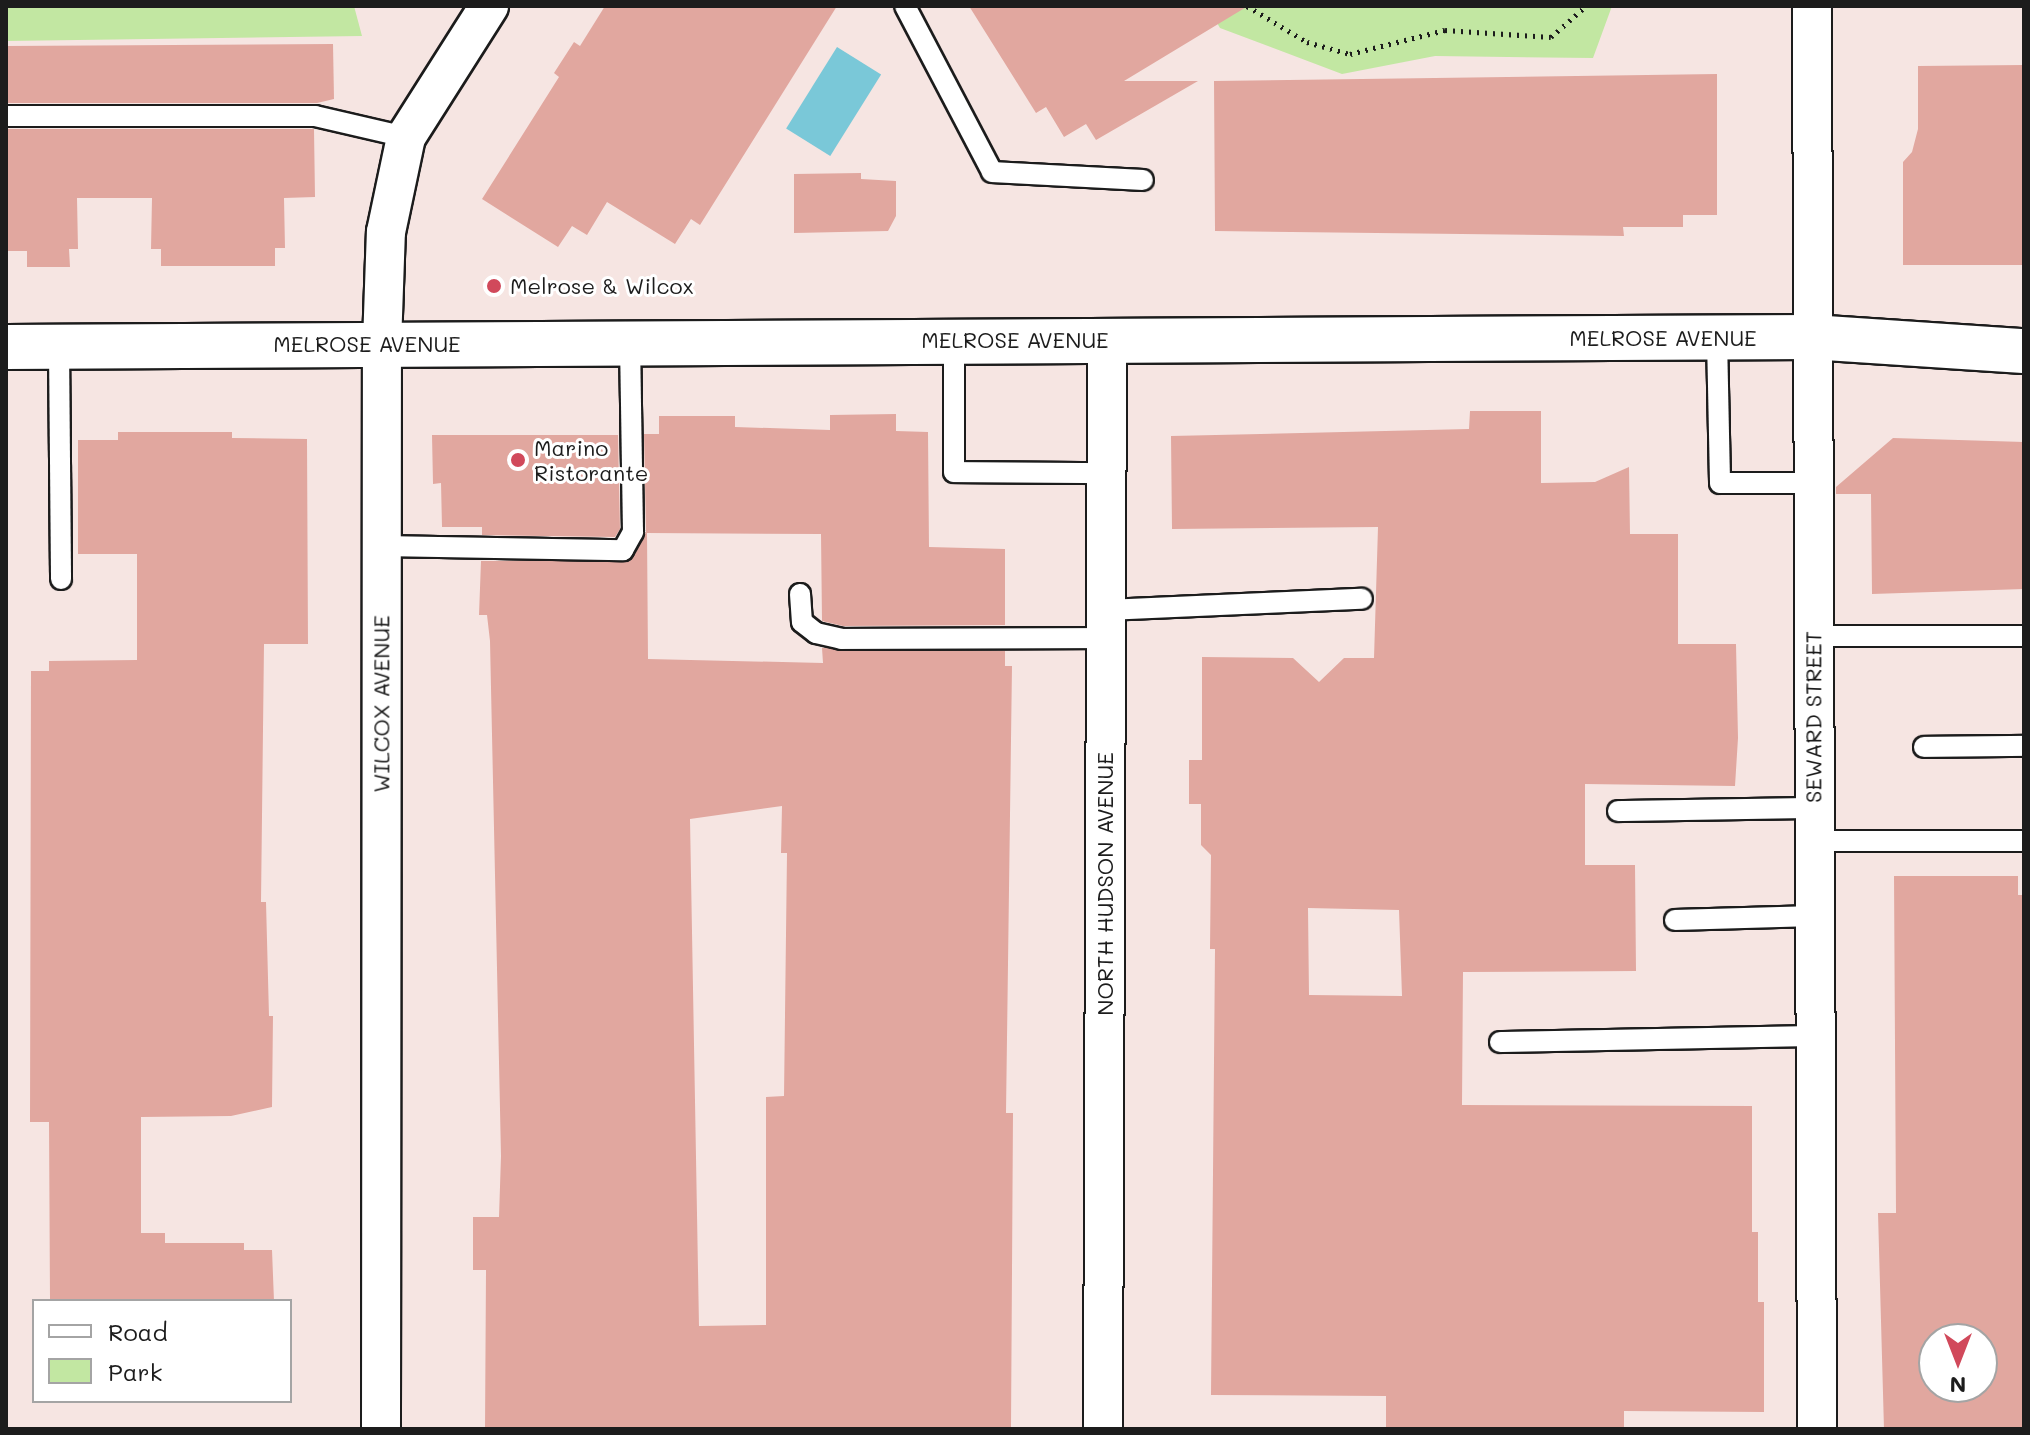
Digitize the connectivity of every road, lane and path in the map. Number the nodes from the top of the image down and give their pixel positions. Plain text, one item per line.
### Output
1 (489, 6) edge
2 (905, 6) edge
3 (1247, 6) edge
4 (1586, 6) edge
5 (1812, 6) edge
6 (6, 116) edge
7 (406, 137) junction
8 (1143, 180) dead end
9 (1811, 337) junction
10 (1717, 338) junction
11 (1107, 340) junction
12 (954, 341) junction
13 (630, 342) junction
14 (382, 344) junction
15 (59, 346) junction
16 (6, 347) edge
17 (2024, 351) edge
18 (1106, 473) junction
19 (1811, 483) junction
20 (382, 546) junction
21 (61, 579) dead end
22 (800, 594) dead end
23 (1362, 599) dead end
24 (1105, 624) junction
25 (1812, 636) junction
26 (2024, 636) edge
27 (2024, 746) edge
28 (1924, 747) dead end
29 (1618, 811) dead end
30 (1813, 825) junction
31 (2024, 841) edge
32 (1814, 916) junction
33 (1675, 920) dead end
34 (1815, 1036) junction
35 (1500, 1042) dead end
36 (381, 1429) edge
37 (1103, 1429) edge
38 (1817, 1429) edge

1 - 7 street, WILCOX AVENUE
2 - 8 lane
3 - 4 path
5 - 9 street, SEWARD STREET
6 - 7 lane
7 - 14 street, WILCOX AVENUE
9 - 10 main road, MELROSE AVENUE
9 - 17 main road, MELROSE AVENUE
9 - 19 street, SEWARD STREET
10 - 11 main road, MELROSE AVENUE
10 - 19 lane
11 - 12 main road, MELROSE AVENUE
11 - 18 street, NORTH HUDSON AVENUE
12 - 13 main road, MELROSE AVENUE
12 - 18 lane
13 - 14 main road, MELROSE AVENUE
13 - 20 lane
14 - 15 main road, MELROSE AVENUE
14 - 20 street, WILCOX AVENUE
15 - 16 main road, MELROSE AVENUE
15 - 21 lane
18 - 24 street, NORTH HUDSON AVENUE
19 - 25 street, SEWARD STREET
20 - 36 street, WILCOX AVENUE
22 - 24 lane
23 - 24 lane
24 - 37 street, NORTH HUDSON AVENUE
25 - 26 lane
25 - 30 street, SEWARD STREET
27 - 28 lane
29 - 30 lane
30 - 31 lane
30 - 32 street, SEWARD STREET
32 - 33 lane
32 - 34 street, SEWARD STREET
34 - 35 lane
34 - 38 street, SEWARD STREET

